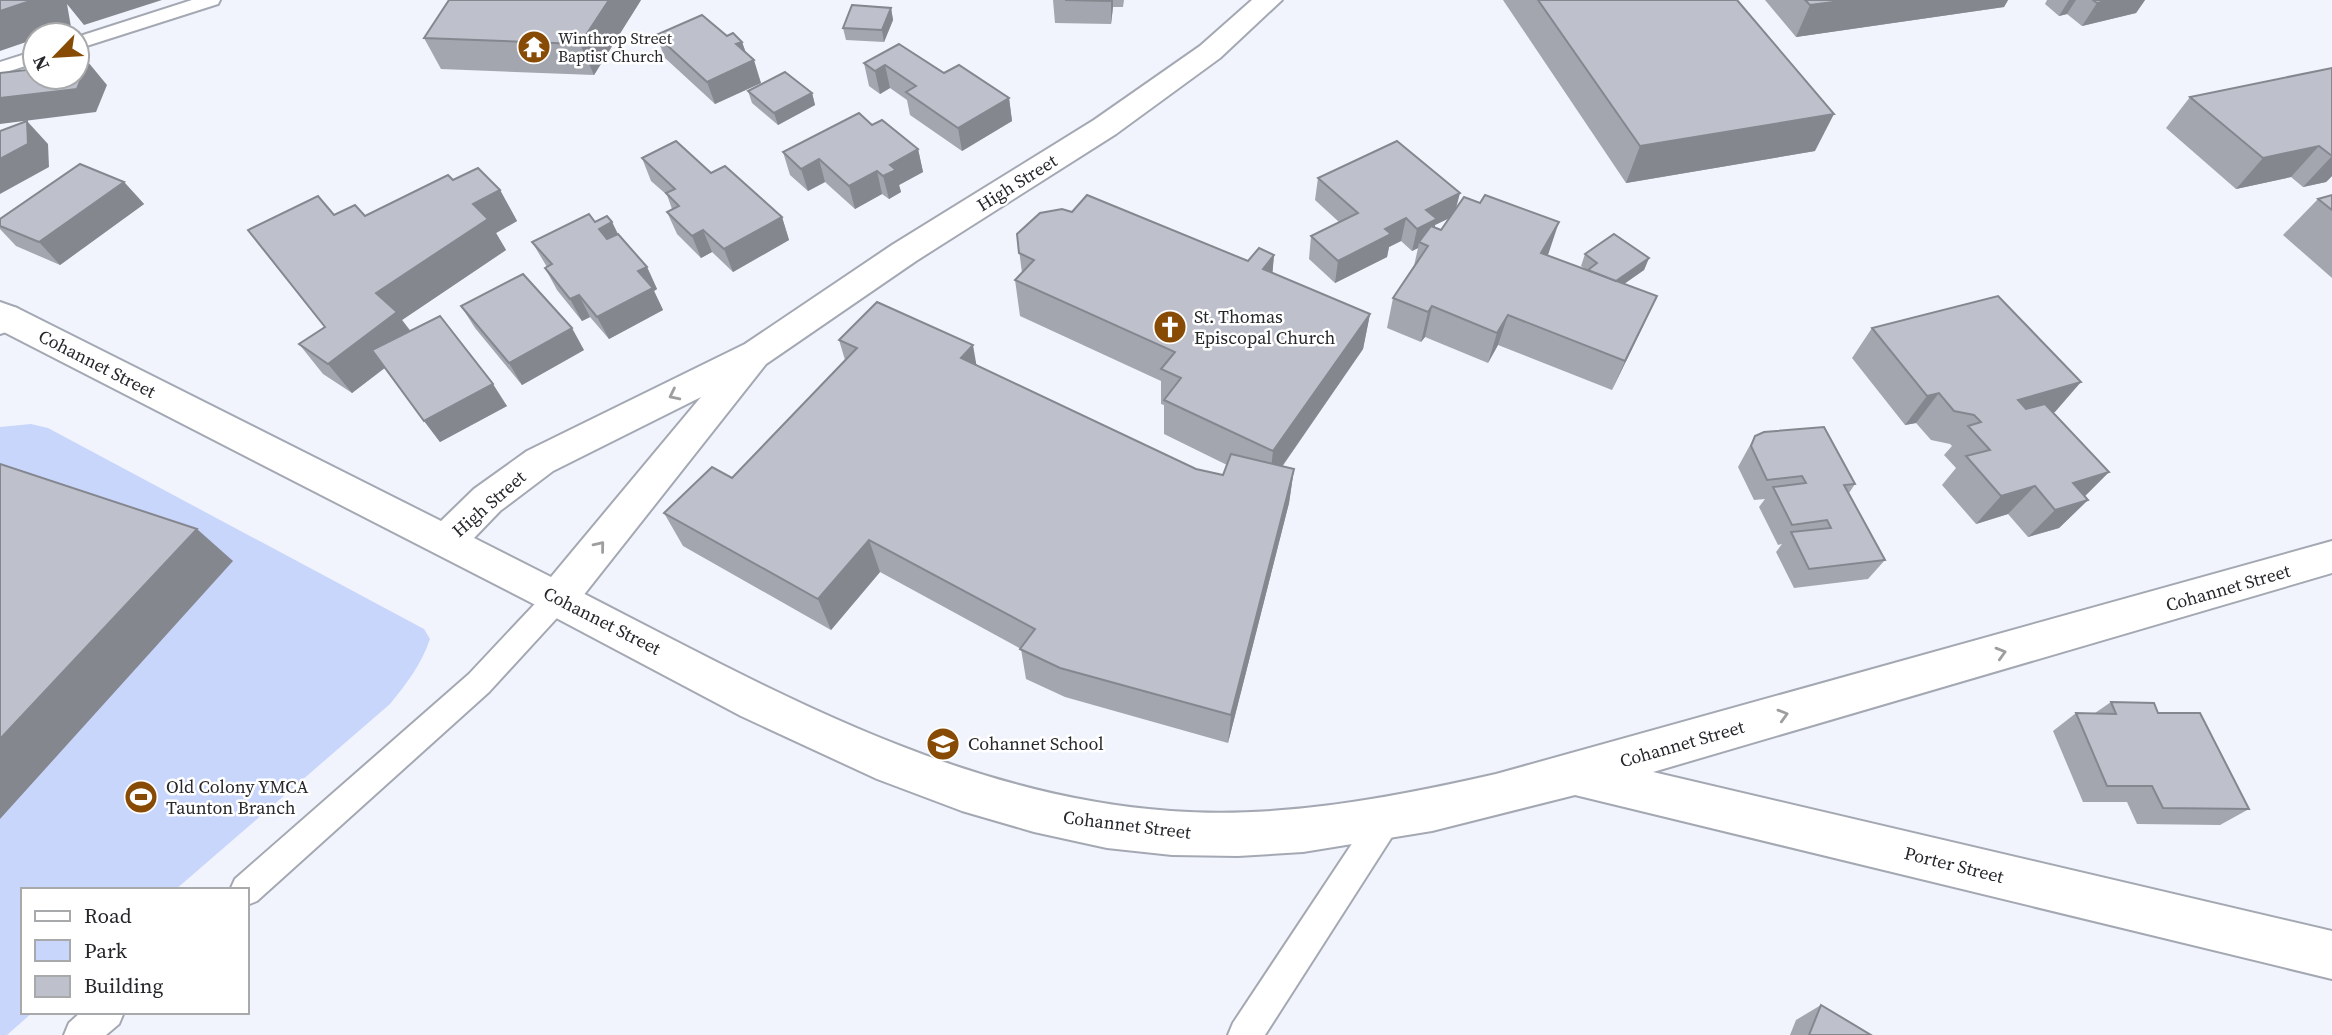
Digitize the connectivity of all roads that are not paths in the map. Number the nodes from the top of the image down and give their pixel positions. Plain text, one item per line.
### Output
1 (211, 0) edge
2 (1268, 0) edge
3 (91, 39) edge
4 (21, 61) edge
5 (0, 68) edge
6 (2, 318) edge
7 (757, 353) junction
8 (446, 541) junction
9 (2332, 556) edge
10 (557, 599) junction
11 (1576, 774) junction
12 (1386, 819) junction
13 (248, 888) edge
14 (2332, 955) edge
15 (105, 1014) edge
16 (81, 1035) edge
17 (1245, 1035) edge

1 - 3 lane
2 - 7 street, High Street
4 - 5 lane
6 - 8 street, Cohannet Street
7 -> 8 street, High Street
10 -> 7 street, High Street
8 - 10 street, Cohannet Street
11 -> 9 street, Cohannet Street
10 - 12 street, Cohannet Street
10 - 13 lane
11 - 12 street, Cohannet Street
11 - 14 street, Porter Street
12 - 17 lane
15 - 16 lane

